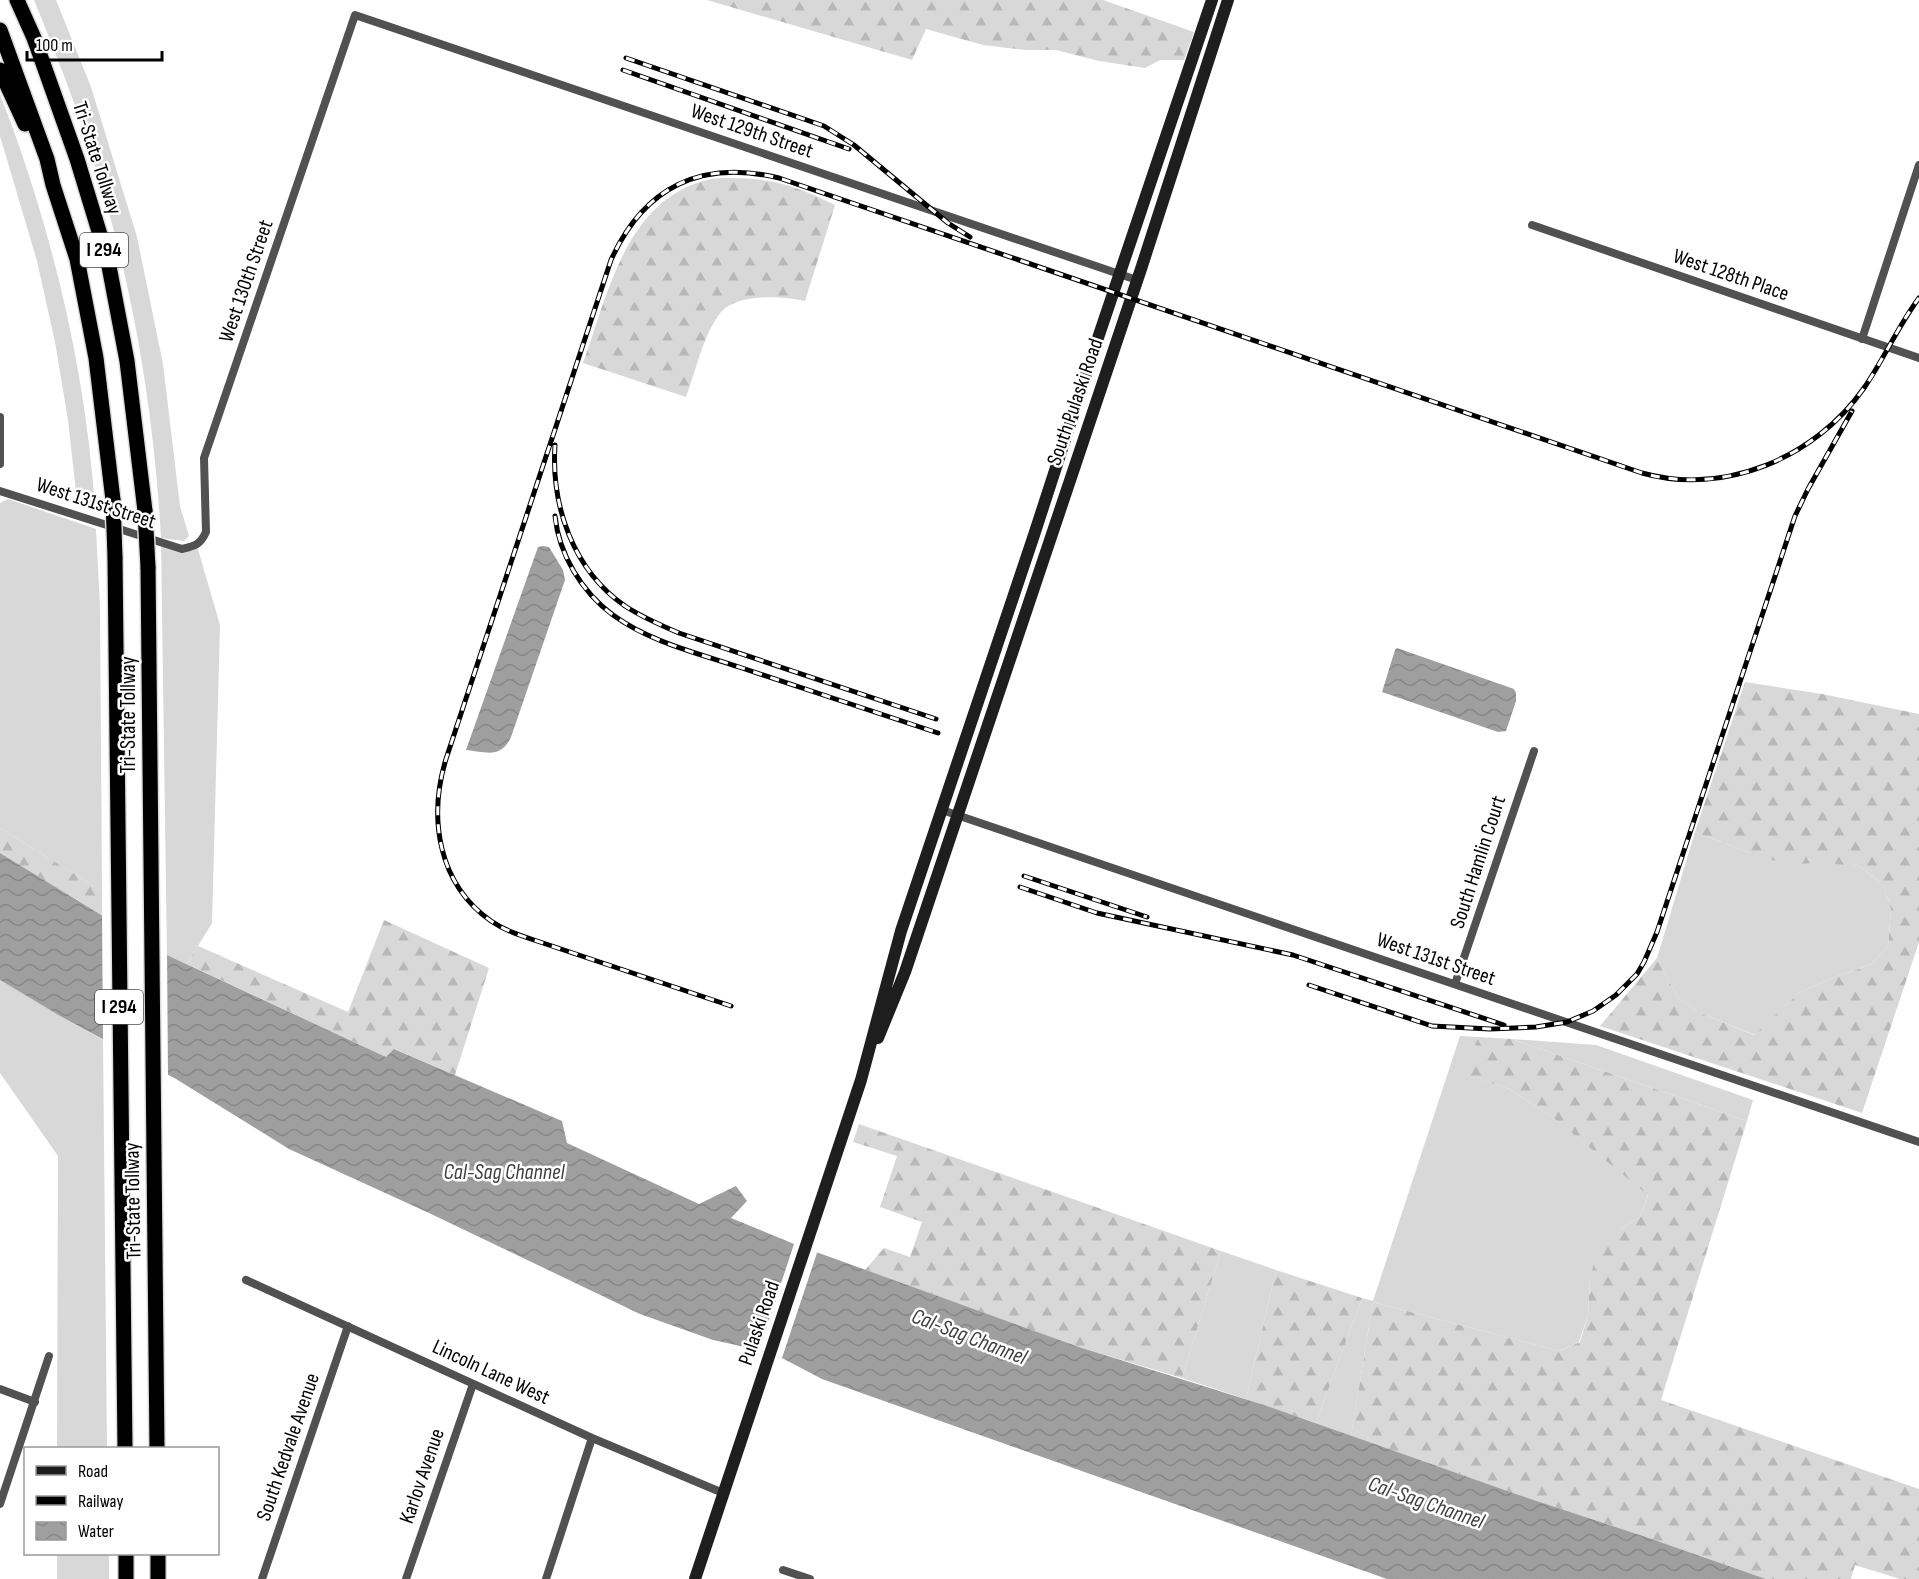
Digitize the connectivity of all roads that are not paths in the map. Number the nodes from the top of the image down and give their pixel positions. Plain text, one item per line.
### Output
1 (17, 0) edge
2 (1212, 0) edge
3 (1228, 0) edge
4 (355, 15) joint
5 (0, 30) edge
6 (0, 70) edge
7 (1919, 165) edge
8 (53, 185) junction
9 (1532, 225) dead end
10 (1120, 274) junction
11 (1137, 280) junction
12 (1862, 339) junction
13 (1919, 358) edge
14 (0, 417) edge
15 (0, 464) edge
16 (0, 491) edge
17 (182, 549) joint
18 (1534, 751) dead end
19 (942, 810) junction
20 (957, 815) junction
21 (1455, 984) junction
22 (861, 1080) junction
23 (1919, 1142) edge
24 (246, 1280) dead end
25 (348, 1326) junction
26 (49, 1356) dead end
27 (472, 1384) junction
28 (0, 1389) edge
29 (36, 1401) junction
30 (592, 1438) junction
31 (125, 1447) edge
32 (157, 1447) edge
33 (723, 1493) junction
34 (0, 1504) edge
35 (126, 1555) edge
36 (158, 1555) edge
37 (783, 1570) dead end
38 (126, 1579) edge
39 (158, 1579) edge
40 (262, 1579) edge
41 (406, 1579) edge
42 (546, 1579) edge
43 (695, 1579) edge
44 (810, 1579) edge

1 - 32 highway, Tri-State Tollway / I 294, bridge
2 - 10 main road, South Pulaski Road
3 - 11 main road, South Pulaski Road
4 - 10 street, West 129th Street
4 - 17 street, West 130th Street
5 - 8 highway, Tri-State Tollway / I 294
6 - 8 highway
7 - 12 street
8 - 31 highway, Tri-State Tollway / I 294, bridge
9 - 12 street, West 128th Place
10 - 11 street, West 129th Street
10 - 19 main road, South Pulaski Road
11 - 20 main road, South Pulaski Road
12 - 13 street, West 128th Place
14 - 15 street
16 - 17 street, West 131st Street
18 - 21 street, South Hamlin Court
19 - 20 street, West 131st Street
19 - 22 main road, Pulaski Road
20 - 21 street, West 131st Street
20 - 22 main road, Pulaski Road
21 - 23 street, West 131st Street
22 - 33 main road, Pulaski Road
24 - 25 street, Lincoln Lane West
25 - 27 street, Lincoln Lane West
25 - 40 street, South Kedvale Avenue
26 - 29 street
27 - 30 street, Lincoln Lane West
27 - 41 street, Karlov Avenue
28 - 29 street
29 - 34 street
30 - 33 street, Lincoln Lane West
30 - 42 street
33 - 43 main road, Pulaski Road
35 - 38 highway
36 - 39 highway
37 - 44 street

